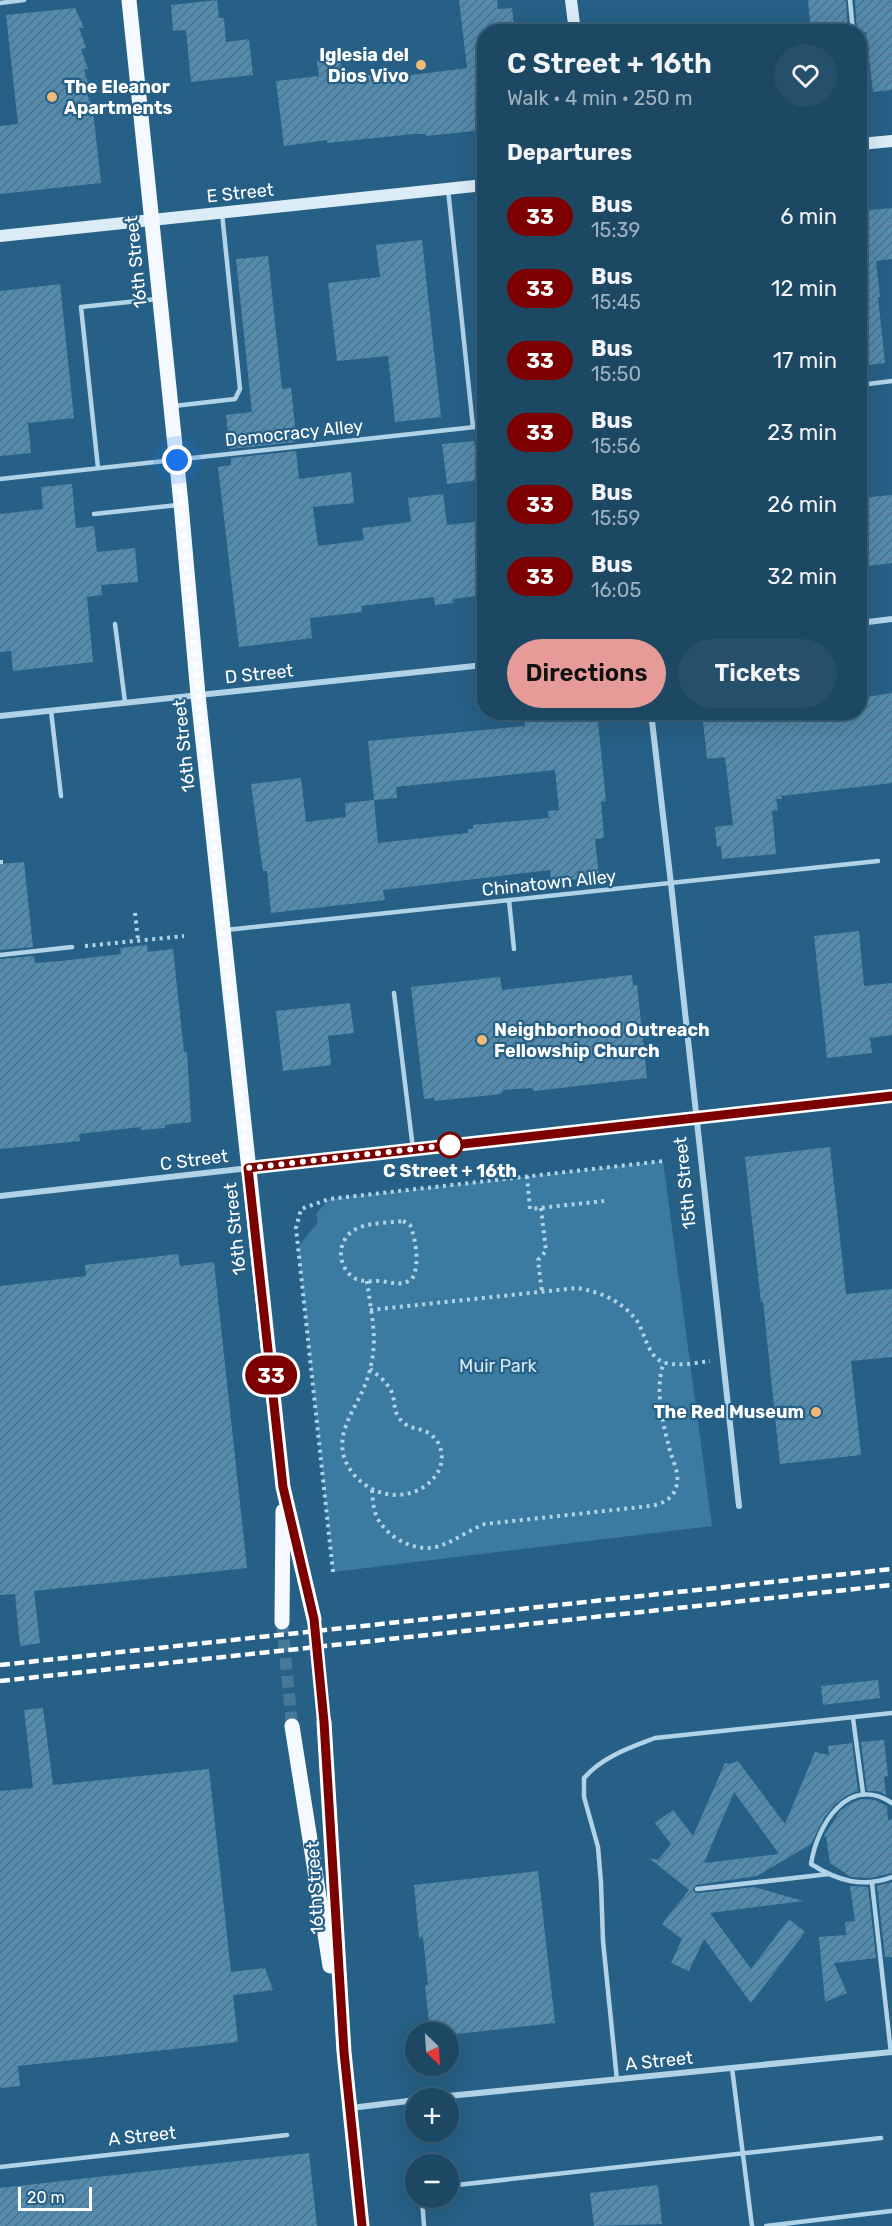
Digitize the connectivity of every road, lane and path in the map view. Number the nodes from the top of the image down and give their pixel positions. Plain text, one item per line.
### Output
1 (24, 0) edge
2 (129, 0) edge
3 (571, 0) edge
4 (850, 0) edge
5 (0, 3) edge
6 (574, 24) edge
7 (852, 24) edge
8 (892, 141) edge
9 (867, 143) edge
10 (477, 186) edge
11 (448, 189) junction
12 (222, 213) junction
13 (151, 219) junction
14 (0, 236) edge
15 (160, 299) junction
16 (892, 381) edge
17 (867, 384) edge
18 (171, 407) junction
19 (473, 427) junction
20 (477, 427) edge
21 (177, 460) junction
22 (98, 468) junction
23 (0, 479) edge
24 (181, 504) junction
25 (94, 514) dead end
26 (892, 619) edge
27 (867, 622) edge
28 (116, 624) dead end
29 (477, 666) edge
30 (198, 695) junction
31 (125, 702) junction
32 (51, 711) junction
33 (0, 716) edge
34 (652, 720) edge
35 (61, 796) dead end
36 (878, 861) dead end
37 (672, 884) junction
38 (508, 900) junction
39 (135, 913) dead end
40 (223, 931) junction
41 (184, 936) dead end
42 (138, 940) junction
43 (72, 947) joint
44 (514, 949) dead end
45 (0, 955) edge
46 (394, 993) dead end
47 (892, 1096) edge
48 (697, 1118) junction
49 (413, 1149) junction
50 (663, 1161) dead end
51 (248, 1168) junction
52 (527, 1176) junction
53 (0, 1196) edge
54 (604, 1201) dead end
55 (541, 1208) junction
56 (366, 1281) junction
57 (542, 1292) junction
58 (370, 1310) junction
59 (722, 1360) junction
60 (664, 1362) junction
61 (370, 1369) junction
62 (283, 1487) junction
63 (372, 1490) junction
64 (739, 1506) dead end
65 (333, 1572) dead end
66 (314, 1619) tunnel mouth
67 (282, 1622) tunnel mouth
68 (892, 1713) edge
69 (853, 1718) junction
70 (324, 1722) tunnel mouth
71 (292, 1726) tunnel mouth
72 (863, 1793) junction
73 (892, 1803) edge
74 (829, 1874) junction
75 (892, 1877) edge
76 (872, 1882) junction
77 (697, 1888) dead end
78 (344, 2052) junction
79 (891, 2052) edge
80 (732, 2068) junction
81 (617, 2080) junction
82 (459, 2095) edge
83 (405, 2101) edge
84 (350, 2108) junction
85 (287, 2135) dead end
86 (881, 2138) dead end
87 (743, 2152) junction
88 (0, 2167) edge
89 (459, 2185) edge
90 (423, 2208) edge
91 (891, 2211) edge
92 (362, 2226) edge
93 (424, 2226) edge
94 (752, 2226) edge
95 (766, 2226) edge

1 - 5 lane
2 - 13 main road, 16th Street
3 - 6 street
4 - 7 lane
8 - 9 street
10 - 11 street, E Street
11 - 12 street, E Street
11 - 19 lane
12 - 13 street, E Street
12 - 18 lane
13 - 14 street, E Street
13 - 15 main road, 16th Street
15 - 18 main road, 16th Street
15 - 22 lane
16 - 17 lane
18 - 21 main road, 16th Street
19 - 20 lane, Democracy Alley
19 - 21 lane, Democracy Alley
21 - 22 lane, Democracy Alley
21 - 24 main road, 16th Street
22 - 23 lane, Democracy Alley
24 - 25 lane
24 - 30 main road, 16th Street
26 - 27 street
28 - 31 lane
29 - 30 street, D Street
30 - 31 street, D Street
30 - 40 main road, 16th Street
31 - 32 street, D Street
32 - 33 street, D Street
32 - 35 lane
34 - 37 street, 15th Street
36 - 37 lane, Chinatown Alley
37 - 38 lane, Chinatown Alley
37 - 48 street, 15th Street
38 - 40 lane, Chinatown Alley
38 - 44 lane
39 - 42 path
40 - 51 main road, 16th Street
41 - 42 path
42 - 43 path
43 - 45 lane
46 - 49 lane
47 - 48 street, C Street
48 - 49 street, C Street
48 - 59 street, 15th Street
49 - 51 street, C Street
50 - 52 path
51 - 53 street, C Street
51 - 62 main road, 16th Street
52 - 55 path
52 - 65 path
54 - 55 path
55 - 57 path
56 - 56 path
56 - 58 path
57 - 58 path
57 - 60 path
58 - 61 path
59 - 60 path
59 - 64 street, 15th Street
60 - 63 path
61 - 63 path
61 - 63 path
62 - 66 main road, 16th Street
62 - 67 main road, 16th Street
68 - 69 lane
69 - 72 lane
69 - 81 lane
70 - 78 main road, 16th Street
71 - 78 main road, 16th Street
72 - 73 lane
72 - 74 lane
74 - 76 lane
74 - 77 lane
75 - 76 lane
76 - 79 lane
78 - 84 main road, 16th Street
79 - 80 street, A Street
80 - 81 street, A Street
80 - 87 lane
81 - 82 street, A Street
83 - 84 street
84 - 92 main road, 16th Street
85 - 88 lane, A Street
86 - 87 lane
87 - 89 lane
87 - 94 lane
90 - 93 lane
91 - 95 lane

